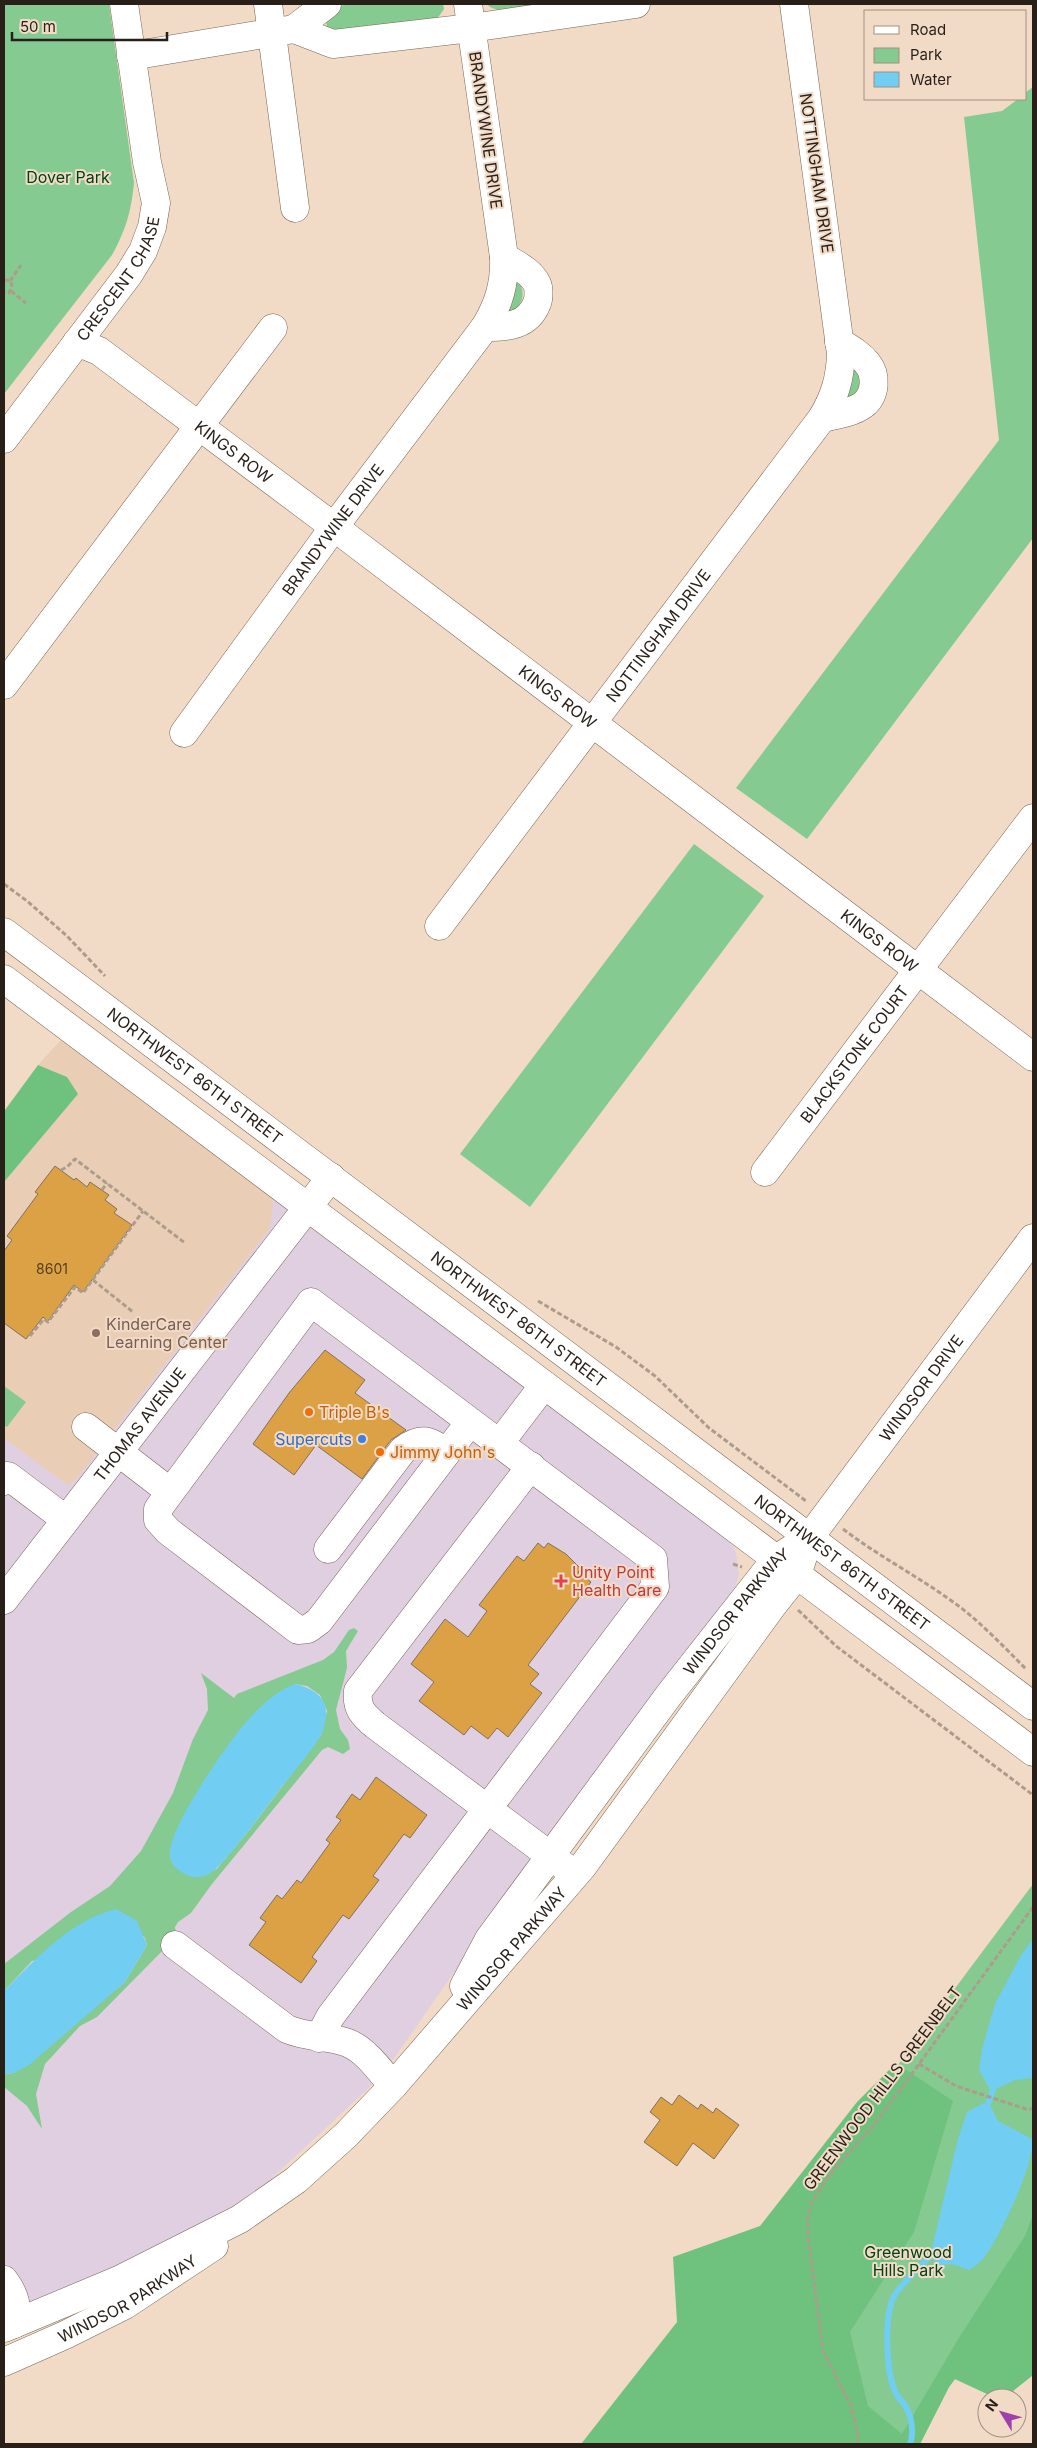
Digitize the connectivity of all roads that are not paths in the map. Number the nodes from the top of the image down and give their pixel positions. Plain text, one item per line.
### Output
1 (124, 4) edge
2 (268, 4) edge
3 (328, 4) edge
4 (636, 4) edge
5 (794, 4) edge
6 (470, 16) edge
7 (283, 31) junction
8 (131, 56) junction
9 (295, 208) dead end
10 (504, 257) junction
11 (485, 327) junction
12 (273, 328) dead end
13 (77, 342) junction
14 (198, 425) junction
15 (4, 439) edge
16 (334, 527) junction
17 (4, 685) edge
18 (592, 723) junction
19 (184, 733) dead end
20 (1033, 818) edge
21 (439, 926) dead end
22 (4, 932) edge
23 (919, 970) junction
24 (4, 979) edge
25 (1033, 1057) edge
26 (765, 1172) dead end
27 (331, 1177) junction
28 (308, 1207) junction
29 (1033, 1238) edge
30 (544, 1385) junction
31 (470, 1422) junction
32 (86, 1427) dead end
33 (499, 1444) junction
34 (118, 1450) junction
35 (446, 1453) junction
36 (531, 1466) junction
37 (4, 1481) edge
38 (169, 1490) junction
39 (65, 1519) junction
40 (809, 1538) junction
41 (328, 1549) dead end
42 (776, 1559) junction
43 (797, 1575) junction
44 (4, 1600) edge
45 (1033, 1706) edge
46 (1033, 1752) edge
47 (488, 1808) junction
48 (551, 1855) junction
49 (575, 1875) junction
50 (176, 1945) dead end
51 (444, 2026) junction
52 (319, 2038) junction
53 (393, 2086) junction
54 (240, 2219) junction
55 (4, 2280) edge
56 (9, 2326) edge
57 (4, 2362) edge

1 - 8 street, CRESCENT CHASE
2 - 7 street
3 - 7 street
4 - 6 street
5 - 18 street, NOTTINGHAM DRIVE
6 - 7 street
6 - 10 street, BRANDYWINE DRIVE
7 - 8 street
7 - 9 street
8 - 13 street, CRESCENT CHASE
10 - 11 street, BRANDYWINE DRIVE
10 - 11 street
11 - 16 street, BRANDYWINE DRIVE
12 - 14 street
13 - 14 street, KINGS ROW
13 - 15 street, CRESCENT CHASE
14 - 16 street, KINGS ROW
14 - 17 street
16 - 18 street, KINGS ROW
16 - 19 street, BRANDYWINE DRIVE
18 - 21 street, NOTTINGHAM DRIVE
18 - 23 street, KINGS ROW
20 - 23 street, BLACKSTONE COURT
22 - 27 street, NORTHWEST 86TH STREET
23 - 25 street, KINGS ROW
23 - 26 street, BLACKSTONE COURT
24 - 28 street
27 - 28 street, THOMAS AVENUE
27 - 40 street, NORTHWEST 86TH STREET
28 - 30 street
28 - 34 street, THOMAS AVENUE
29 - 40 street, WINDSOR DRIVE
30 - 33 street
30 - 42 street
31 - 33 street
31 - 35 street
31 - 38 street
32 - 34 street
33 - 36 street
34 - 38 street
34 - 39 street, THOMAS AVENUE
35 - 38 street
35 - 41 street
36 - 47 street
36 - 47 street
37 - 39 street
39 - 44 street, THOMAS AVENUE
40 - 42 street, WINDSOR PARKWAY
40 - 43 street, WINDSOR PARKWAY
40 - 45 street, NORTHWEST 86TH STREET
42 - 43 street
42 - 48 street, WINDSOR PARKWAY
43 - 46 street
43 - 49 street, WINDSOR PARKWAY
47 - 48 street
47 - 52 street
48 - 49 street
48 - 51 street, WINDSOR PARKWAY
49 - 51 street, WINDSOR PARKWAY
50 - 52 street
51 - 53 street, WINDSOR PARKWAY
52 - 53 street
53 - 54 street, WINDSOR PARKWAY
54 - 56 street, WINDSOR PARKWAY
54 - 57 street, WINDSOR PARKWAY
55 - 56 street

